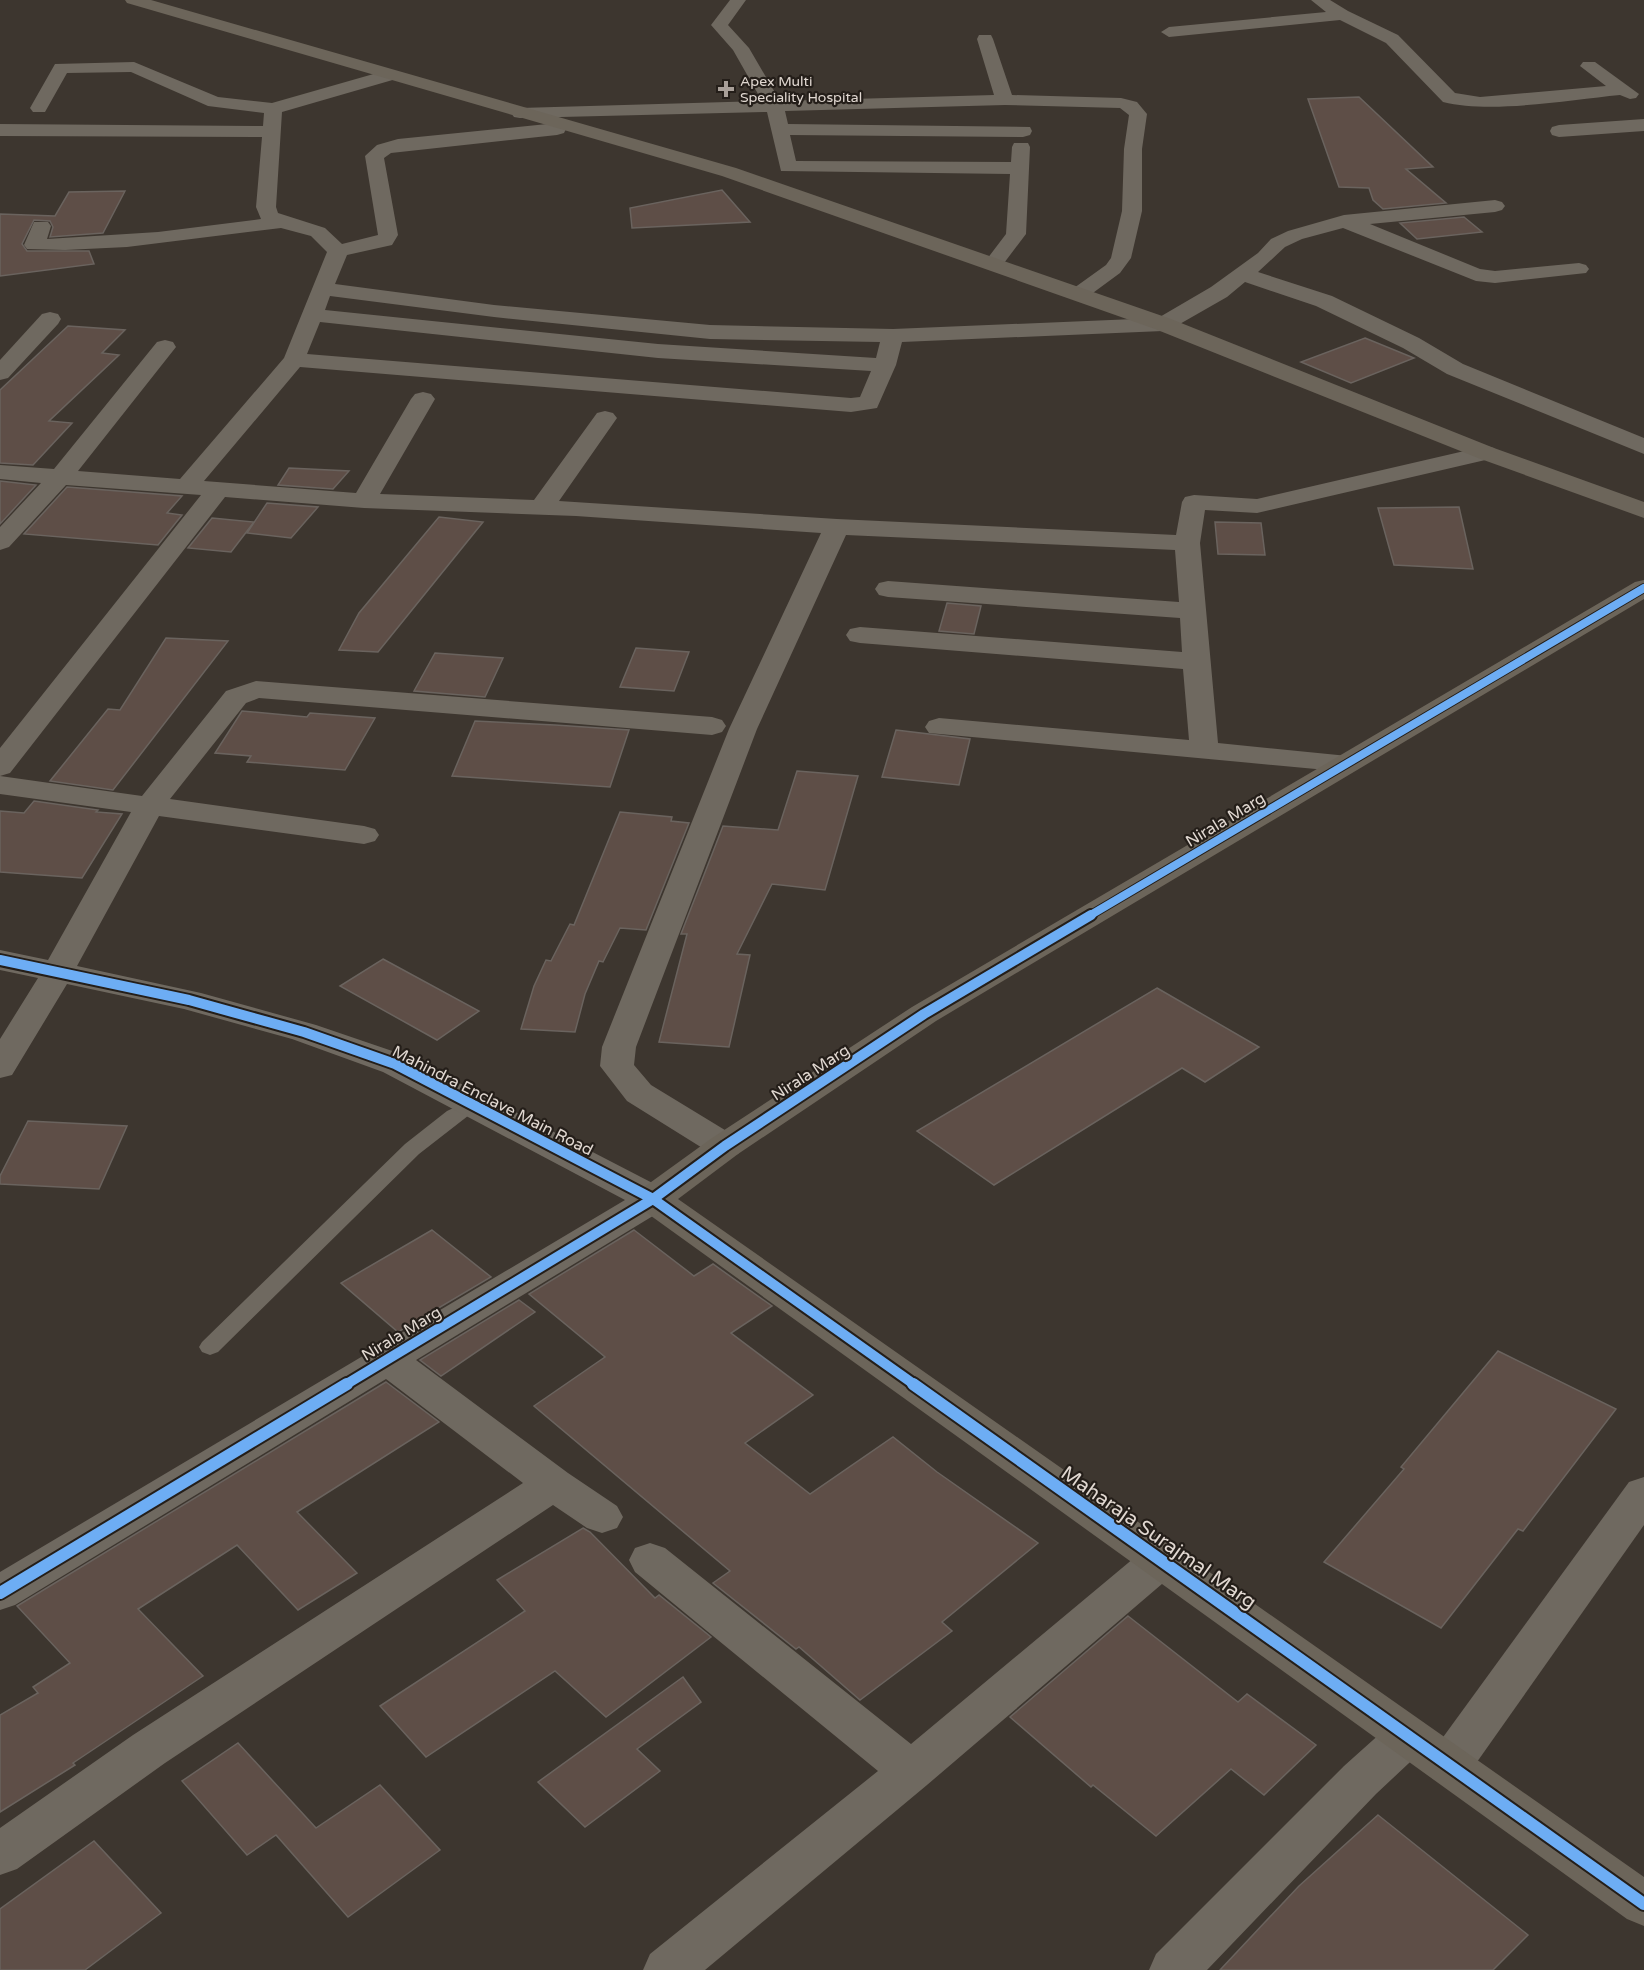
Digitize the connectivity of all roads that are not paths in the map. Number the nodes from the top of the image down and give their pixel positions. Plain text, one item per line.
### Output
1 (133, 0) edge
2 (738, 0) edge
3 (1319, 0) edge
4 (1342, 15) junction
5 (1169, 32) dead end
6 (985, 39) dead end
7 (1588, 66) dead end
8 (390, 75) junction
9 (1622, 90) junction
10 (1005, 100) junction
11 (1026, 101) junction
12 (1644, 103) edge
13 (776, 107) junction
14 (39, 108) dead end
15 (273, 109) junction
16 (520, 113) junction
17 (1644, 125) edge
18 (571, 128) junction
19 (780, 129) junction
20 (0, 130) edge
21 (1023, 131) junction
22 (1559, 131) dead end
23 (272, 132) junction
24 (788, 167) junction
25 (1019, 168) junction
26 (769, 186) junction
27 (1495, 206) dead end
28 (1344, 221) junction
29 (282, 222) junction
30 (41, 226) dead end
31 (338, 251) junction
32 (994, 264) junction
33 (1579, 269) dead end
34 (1242, 274) junction
35 (322, 289) junction
36 (1078, 293) junction
37 (312, 315) junction
38 (50, 319) dead end
39 (1163, 324) junction
40 (893, 336) junction
41 (165, 347) dead end
42 (294, 360) junction
43 (885, 365) junction
44 (0, 373) edge
45 (423, 399) dead end
46 (605, 417) dead end
47 (1644, 447) edge
48 (1486, 453) junction
49 (0, 472) edge
50 (60, 477) junction
51 (186, 487) junction
52 (218, 490) junction
53 (364, 501) junction
54 (541, 508) junction
55 (1644, 511) edge
56 (837, 526) junction
57 (0, 542) edge
58 (1187, 543) junction
59 (1644, 588) edge
60 (888, 589) dead end
61 (1194, 611) junction
62 (860, 635) dead end
63 (1198, 662) junction
64 (712, 726) dead end
65 (939, 727) dead end
66 (1204, 751) junction
67 (1348, 763) junction
68 (0, 767) edge
69 (0, 784) edge
70 (150, 805) junction
71 (364, 835) dead end
72 (0, 960) edge
73 (58, 972) junction
74 (0, 1067) edge
75 (472, 1105) junction
76 (725, 1146) junction
77 (653, 1199) junction
78 (210, 1347) dead end
79 (387, 1359) junction
80 (553, 1484) junction
81 (1644, 1493) edge
82 (602, 1517) dead end
83 (650, 1560) dead end
84 (1161, 1560) junction
85 (0, 1593) edge
86 (1408, 1736) junction
87 (1449, 1765) junction
88 (910, 1771) junction
89 (0, 1854) edge
90 (1644, 1904) edge
91 (668, 1970) edge
92 (1174, 1970) edge

1 - 8 street
2 - 13 street
3 - 4 street
4 - 5 street
4 - 9 street
6 - 10 street
7 - 9 street
8 - 15 street
8 - 16 street
9 - 12 street
10 - 11 street
10 - 13 street
11 - 21 street
11 - 36 street
13 - 16 street
13 - 19 street
14 - 15 street
15 - 23 street
16 - 18 street
17 - 22 street
18 - 26 street
18 - 31 street
19 - 21 street
19 - 24 street
20 - 23 street
21 - 25 street
23 - 29 street
24 - 25 street
24 - 26 street
25 - 32 street
26 - 32 street
27 - 28 street
28 - 33 street
28 - 34 street
29 - 30 street
29 - 31 street
31 - 35 street
32 - 36 street
34 - 39 street
34 - 47 street
35 - 37 street
35 - 40 street
36 - 39 street
37 - 42 street
37 - 43 street
38 - 44 street
39 - 40 street
39 - 48 street
40 - 43 street
41 - 50 street
42 - 43 street
42 - 51 street
45 - 53 street
46 - 54 street
48 - 55 street
48 - 58 street
49 - 50 street
50 - 51 street
50 - 57 street
51 - 52 street
52 - 53 street
52 - 68 street
53 - 54 street
54 - 56 street
56 - 58 street
56 - 76 street
58 - 61 street
59 - 67 street, Nirala Marg
60 - 61 street
61 - 63 street
62 - 63 street
63 - 66 street
64 - 70 street
65 - 66 street
66 - 67 street
67 - 76 street, Nirala Marg
69 - 70 street
70 - 71 street
70 - 73 street
72 - 73 street, Mahindra Enclave Main Road
73 - 74 street
73 - 75 street, Mahindra Enclave Main Road
75 - 77 street, Mahindra Enclave Main Road
75 - 78 lane
76 - 77 street, Nirala Marg
77 - 79 street, Nirala Marg
77 - 84 street, Maharaja Surajmal Marg
79 - 80 street
79 - 85 street, Nirala Marg
80 - 82 street
80 - 89 street
81 - 87 street
83 - 88 street
84 - 86 street, Maharaja Surajmal Marg
84 - 88 street
86 - 87 street, Maharaja Surajmal Marg
86 - 92 street
87 - 90 street, Maharaja Surajmal Marg
88 - 91 street

